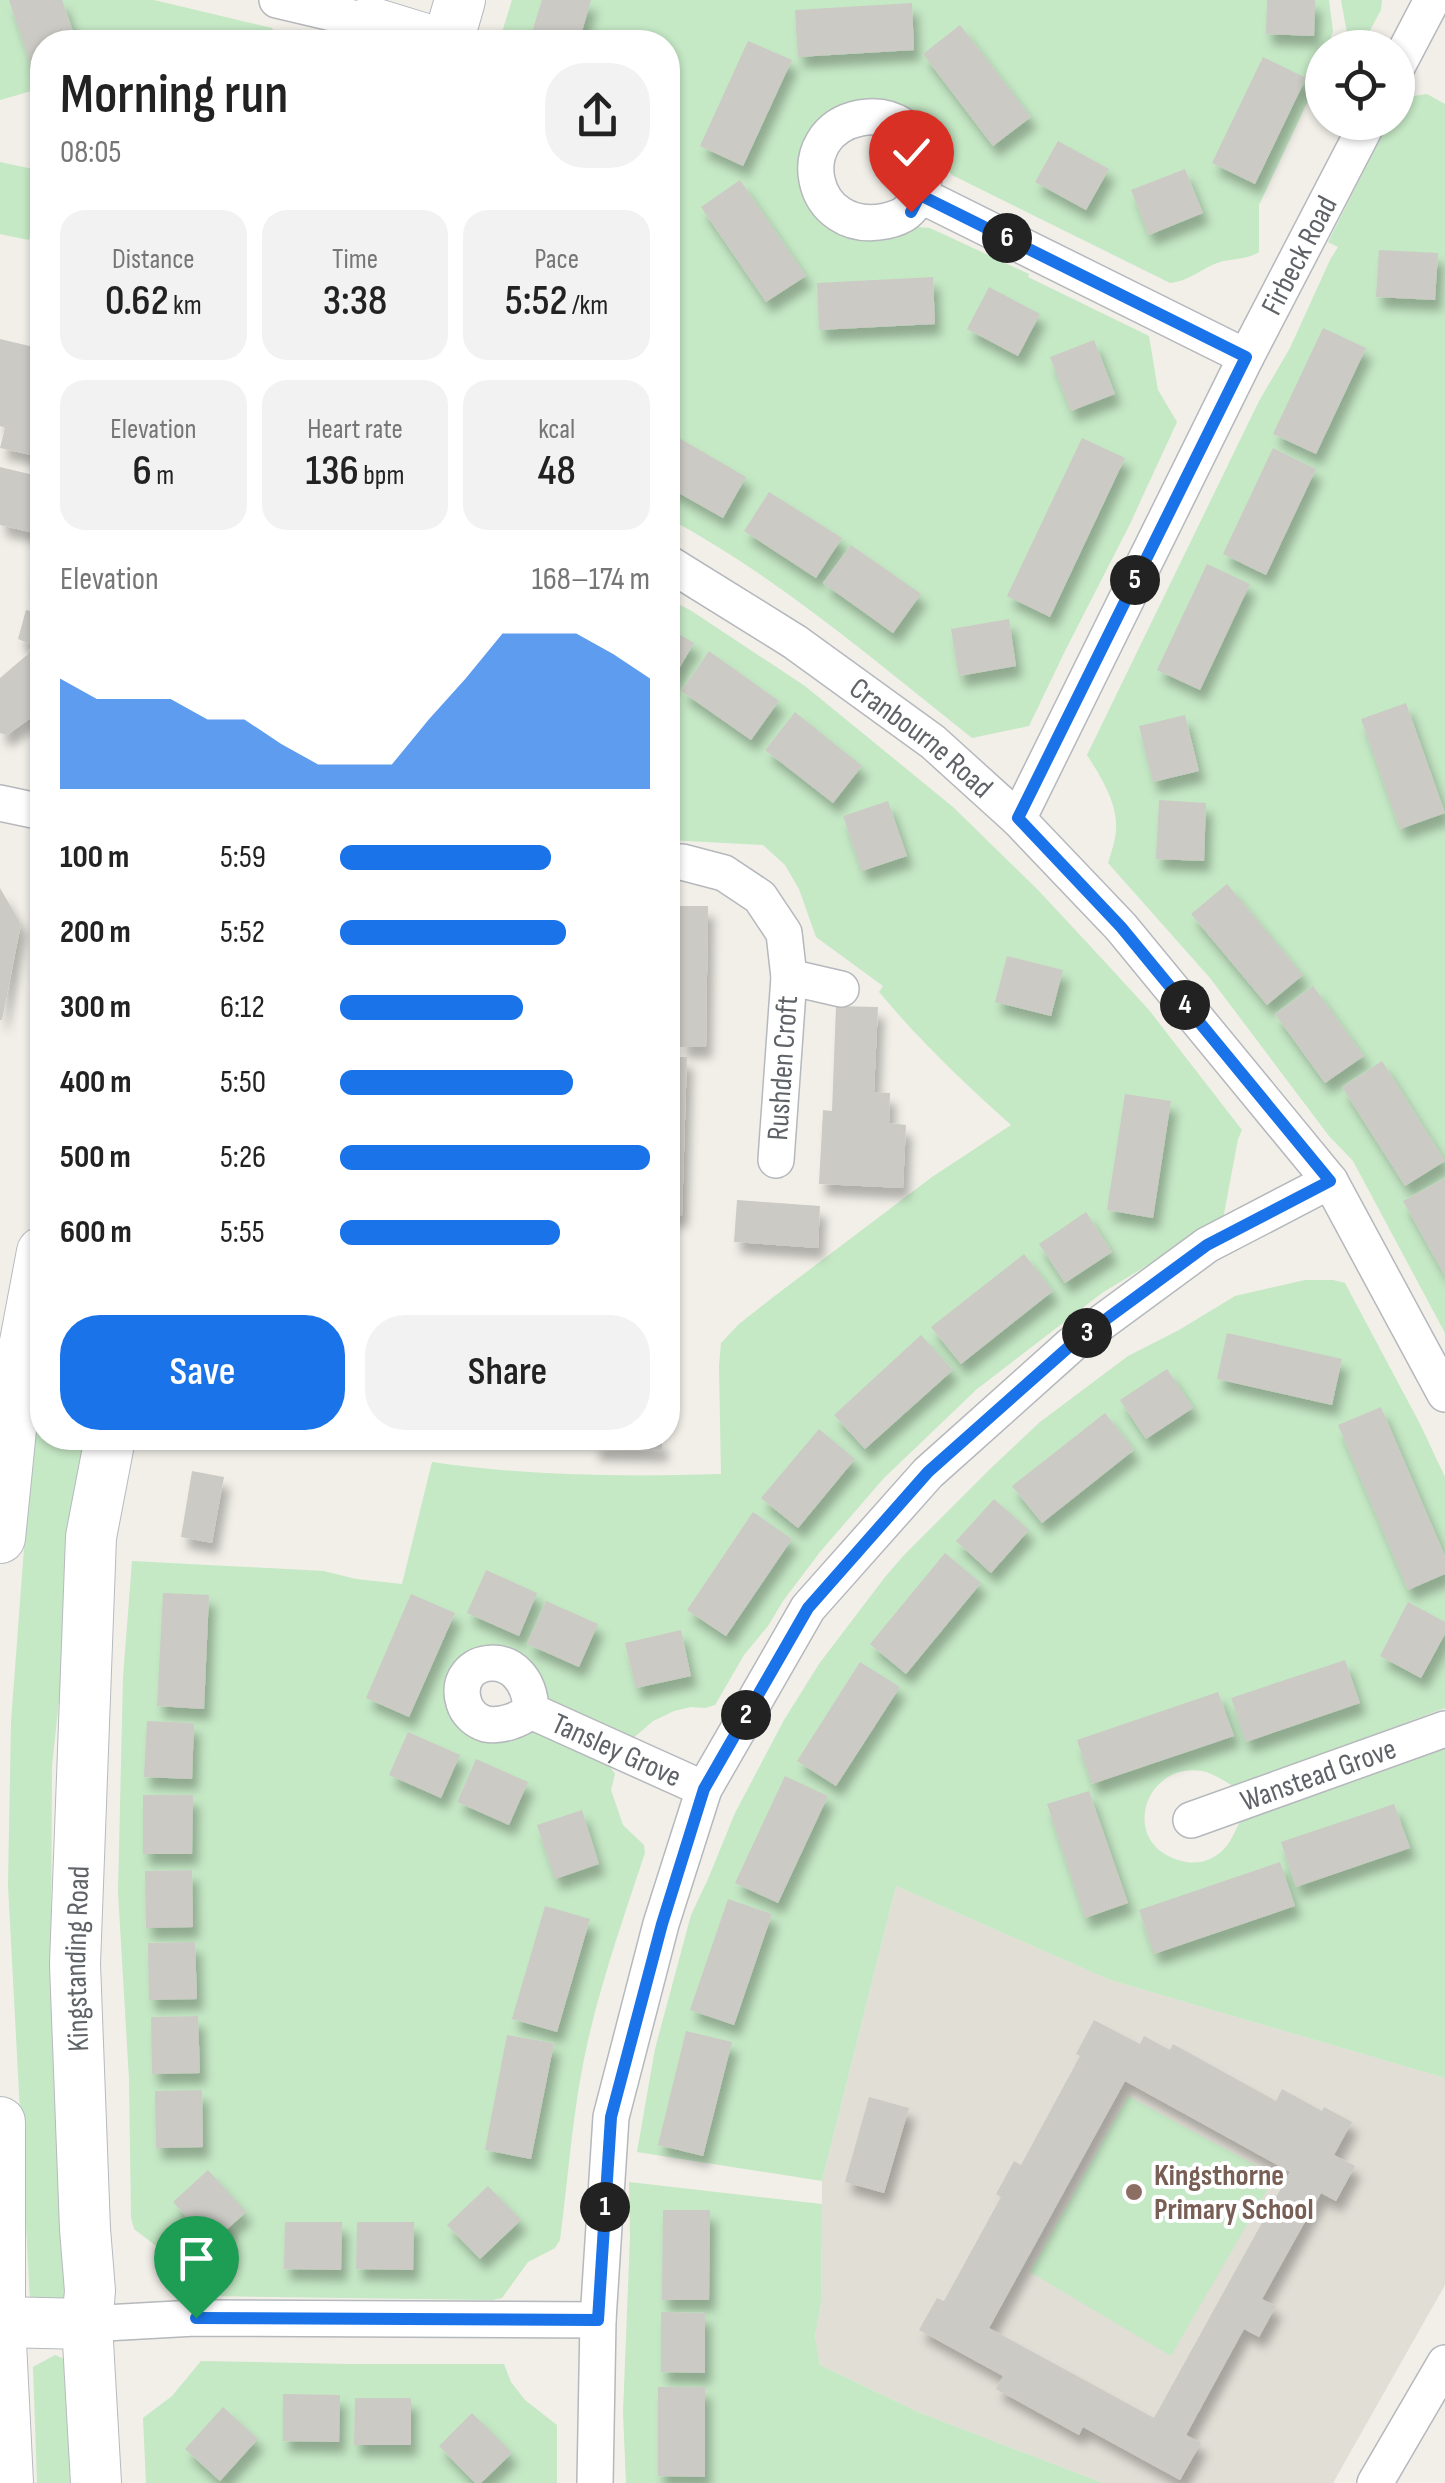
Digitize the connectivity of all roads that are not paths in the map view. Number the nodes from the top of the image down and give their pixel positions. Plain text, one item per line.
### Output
1 (278, 0) edge
2 (460, 0) edge
3 (1432, 0) edge
4 (370, 21) edge
5 (398, 30) edge
6 (451, 30) edge
7 (1415, 33) edge
8 (1359, 140) edge
9 (920, 195) dead end
10 (1246, 357) junction
11 (680, 570) edge
12 (0, 803) edge
13 (30, 809) edge
14 (1018, 818) junction
15 (680, 862) edge
16 (789, 977) junction
17 (841, 988) dead end
18 (776, 1160) dead end
19 (1330, 1181) junction
20 (30, 1315) edge
21 (1445, 1394) edge
22 (108, 1450) edge
23 (0, 1538) edge
24 (531, 1712) dead end
25 (1445, 1729) edge
26 (704, 1789) junction
27 (1191, 1820) dead end
28 (0, 2122) edge
29 (598, 2320) junction
30 (0, 2322) edge
31 (86, 2324) junction
32 (1445, 2363) edge
33 (8, 2483) edge
34 (96, 2483) edge
35 (595, 2483) edge
36 (1376, 2483) edge

1 - 4 street
2 - 6 main road
3 - 7 street
4 - 5 main road
8 - 10 street, Firbeck Road
9 - 10 street
10 - 14 street, Firbeck Road
11 - 14 street, Cranbourne Road
12 - 13 street
14 - 19 street, Cranbourne Road
15 - 16 street, Rushden Croft
16 - 17 street, Rushden Croft
16 - 18 street, Rushden Croft
19 - 21 street, Cranbourne Road
19 - 26 street
20 - 23 main road
22 - 31 main road, Kingstanding Road
24 - 26 street, Tansley Grove
25 - 27 street, Wanstead Grove
26 - 29 street
28 - 30 main road
29 - 31 street
29 - 35 street
30 - 31 main road
30 - 33 main road
31 - 34 main road, Kingstanding Road
32 - 36 street

